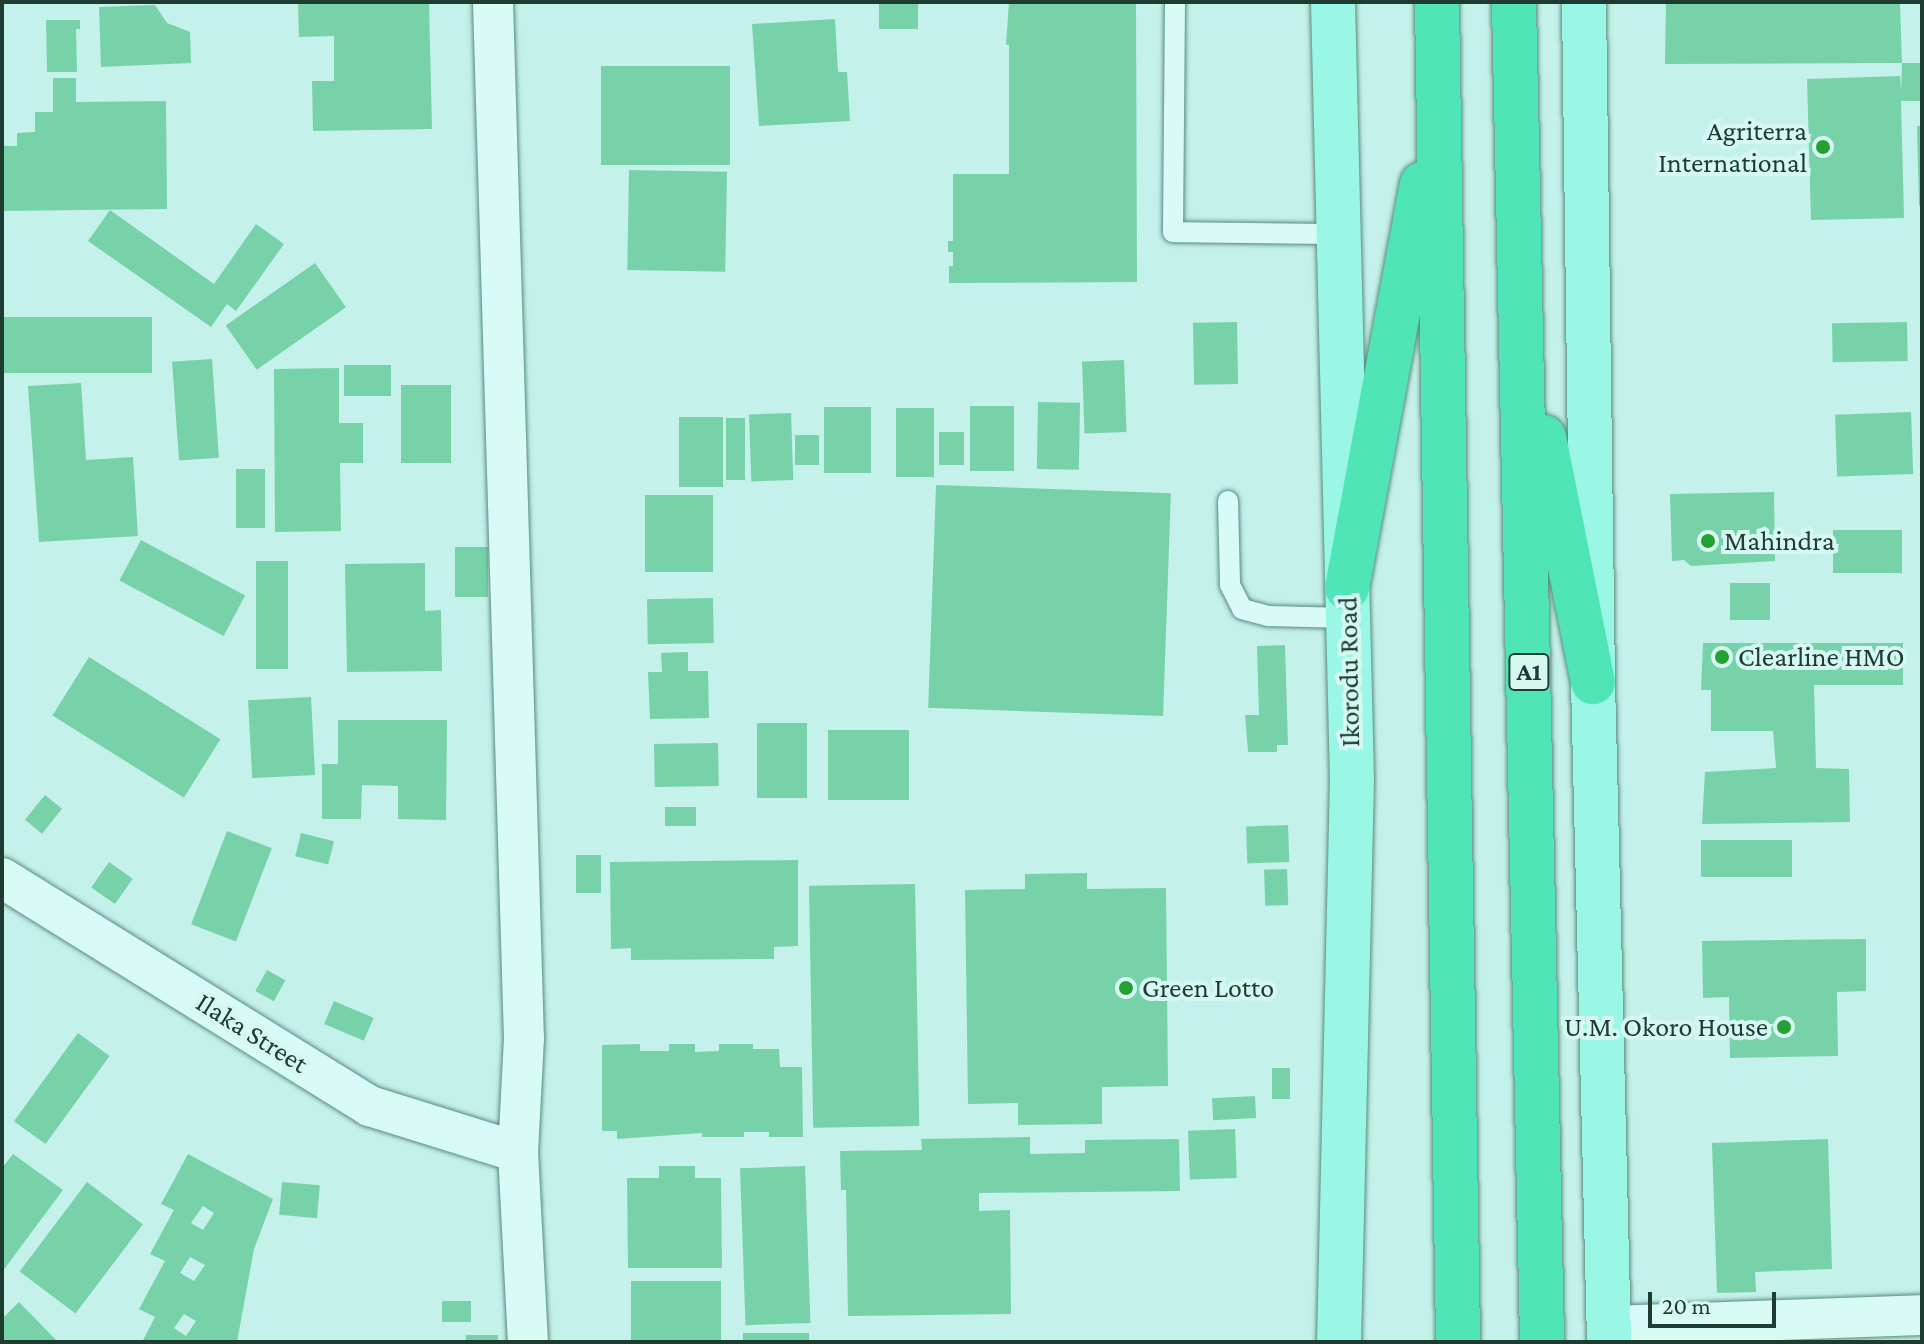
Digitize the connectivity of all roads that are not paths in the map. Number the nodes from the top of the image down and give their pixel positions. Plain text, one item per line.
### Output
1 (493, 2) edge
2 (1175, 2) edge
3 (1333, 2) edge
4 (1437, 2) edge
5 (1514, 2) edge
6 (1584, 2) edge
7 (1439, 91) junction
8 (1339, 234) junction
9 (1518, 290) junction
10 (1228, 501) dead end
11 (1347, 603) junction
12 (1593, 682) junction
13 (2, 878) edge
14 (518, 1152) junction
15 (1922, 1315) edge
16 (1609, 1334) edge
17 (528, 1342) edge
18 (1339, 1342) edge
19 (1458, 1342) edge
20 (1542, 1342) edge

1 - 14 street
2 - 8 lane
3 - 8 main road, Ikorodu Road
4 - 7 highway
5 - 9 highway, A1
6 - 12 main road
7 - 11 highway
7 - 19 highway
8 - 11 main road, Ikorodu Road
9 - 12 highway
9 - 20 highway, A1
10 - 11 lane
11 - 18 main road, Ikorodu Road
12 - 16 main road
13 - 14 street, Ilaka Street
14 - 17 street
15 - 16 street

